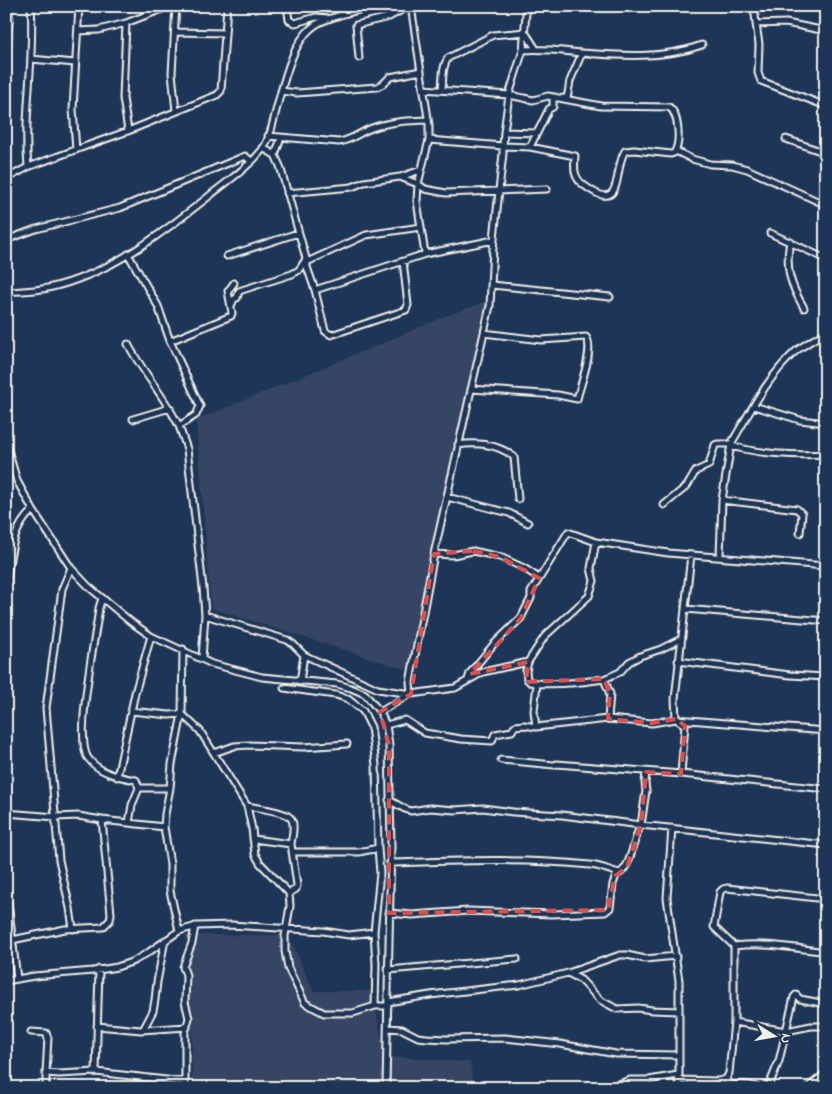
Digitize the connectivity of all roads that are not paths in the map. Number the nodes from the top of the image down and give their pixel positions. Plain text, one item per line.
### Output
1 (10, 6) edge
2 (31, 6) edge
3 (79, 6) edge
4 (227, 6) edge
5 (288, 6) edge
6 (375, 6) edge
7 (410, 6) edge
8 (528, 6) edge
9 (578, 6) edge
10 (653, 6) edge
11 (671, 6) edge
12 (682, 6) edge
13 (754, 6) edge
14 (176, 7) edge
15 (590, 7) edge
16 (330, 18) junction
17 (126, 23) junction
18 (756, 24) junction
19 (78, 31) junction
20 (826, 31) edge
21 (7, 32) edge
22 (175, 32) junction
23 (524, 32) junction
24 (225, 33) junction
25 (702, 45) dead end
26 (536, 49) junction
27 (523, 50) junction
28 (582, 53) junction
29 (359, 58) dead end
30 (31, 60) junction
31 (75, 62) junction
32 (6, 70) edge
33 (421, 71) junction
34 (423, 89) junction
35 (442, 90) junction
36 (282, 92) junction
37 (509, 95) junction
38 (553, 97) junction
39 (826, 106) edge
40 (176, 111) junction
41 (428, 120) junction
42 (128, 131) junction
43 (504, 132) junction
44 (537, 133) junction
45 (268, 136) junction
46 (281, 138) junction
47 (786, 139) dead end
48 (429, 140) junction
49 (503, 146) junction
50 (263, 148) junction
51 (530, 148) junction
52 (76, 150) junction
53 (676, 151) junction
54 (826, 153) edge
55 (275, 155) junction
56 (252, 161) junction
57 (28, 166) junction
58 (421, 170) junction
59 (400, 176) junction
60 (6, 179) edge
61 (418, 184) junction
62 (548, 189) dead end
63 (499, 190) junction
64 (287, 193) junction
65 (826, 205) edge
66 (421, 227) junction
67 (770, 232) dead end
68 (298, 233) junction
69 (6, 240) edge
70 (494, 240) junction
71 (790, 241) junction
72 (128, 254) junction
73 (424, 254) junction
74 (227, 256) dead end
75 (826, 259) edge
76 (307, 260) junction
77 (403, 261) junction
78 (234, 283) dead end
79 (492, 286) junction
80 (315, 290) junction
81 (6, 292) edge
82 (610, 297) dead end
83 (231, 306) junction
84 (804, 308) dead end
85 (484, 333) junction
86 (824, 335) edge
87 (170, 341) junction
88 (128, 344) dead end
89 (471, 389) junction
90 (754, 406) junction
91 (170, 408) junction
92 (132, 419) dead end
93 (826, 423) edge
94 (179, 426) junction
95 (6, 444) edge
96 (458, 445) junction
97 (731, 445) junction
98 (826, 454) edge
99 (446, 497) junction
100 (518, 500) dead end
101 (722, 500) junction
102 (664, 505) dead end
103 (33, 510) junction
104 (528, 523) dead end
105 (800, 533) dead end
106 (596, 542) junction
107 (434, 554) junction
108 (690, 555) junction
109 (720, 557) junction
110 (826, 566) edge
111 (71, 568) junction
112 (539, 578) junction
113 (6, 588) edge
114 (102, 598) junction
115 (685, 609) junction
116 (205, 615) junction
117 (826, 621) edge
118 (151, 636) junction
119 (681, 639) junction
120 (183, 650) junction
121 (304, 655) junction
122 (202, 659) junction
123 (678, 661) junction
124 (528, 662) junction
125 (826, 677) edge
126 (604, 679) junction
127 (468, 680) junction
128 (300, 682) junction
129 (538, 684) junction
130 (284, 688) dead end
131 (411, 694) junction
132 (131, 711) junction
133 (380, 712) junction
134 (182, 714) junction
135 (608, 719) junction
136 (676, 719) junction
137 (386, 725) junction
138 (536, 727) junction
139 (826, 731) edge
140 (347, 744) dead end
141 (214, 752) junction
142 (501, 760) dead end
143 (646, 772) junction
144 (681, 774) junction
145 (117, 777) junction
146 (139, 788) junction
147 (170, 788) junction
148 (826, 789) edge
149 (389, 800) junction
150 (247, 806) junction
151 (6, 813) edge
152 (56, 817) junction
153 (102, 820) junction
154 (129, 824) junction
155 (641, 825) junction
156 (164, 827) junction
157 (672, 828) junction
158 (252, 839) junction
159 (291, 844) junction
160 (826, 845) edge
161 (378, 848) junction
162 (292, 852) junction
163 (390, 863) junction
164 (618, 873) junction
165 (6, 886) edge
166 (289, 893) junction
167 (826, 899) edge
168 (389, 913) junction
169 (195, 926) junction
170 (73, 928) junction
171 (286, 928) junction
172 (179, 931) junction
173 (374, 932) junction
174 (12, 940) junction
175 (165, 940) junction
176 (734, 946) junction
177 (826, 952) edge
178 (676, 956) junction
179 (517, 959) dead end
180 (99, 970) junction
181 (388, 970) junction
182 (568, 973) junction
183 (17, 979) junction
184 (6, 982) edge
185 (388, 1004) junction
186 (826, 1004) edge
187 (375, 1006) junction
188 (679, 1011) junction
189 (734, 1022) junction
190 (97, 1026) junction
191 (826, 1026) edge
192 (187, 1027) junction
193 (388, 1028) junction
194 (143, 1030) junction
195 (786, 1031) junction
196 (31, 1032) dead end
197 (678, 1055) junction
198 (96, 1072) junction
199 (46, 1073) junction
200 (826, 1073) edge
201 (678, 1078) junction
202 (726, 1079) junction
203 (185, 1080) junction
204 (492, 1086) dead end
205 (618, 1086) edge
206 (46, 1088) edge
207 (185, 1088) edge
208 (386, 1088) edge
209 (524, 1088) edge
210 (607, 1088) edge
211 (679, 1088) edge
212 (760, 1088) edge
213 (768, 1088) edge
214 (807, 1088) edge

1 - 21 street
2 - 30 street
3 - 19 street
4 - 24 street
5 - 16 street
6 - 16 street
7 - 29 street
7 - 33 street
8 - 23 street
9 - 15 street
10 - 15 street
11 - 12 street
13 - 18 street
14 - 17 street
14 - 22 street
16 - 36 street
17 - 19 street
17 - 42 street
18 - 20 street
18 - 39 street
19 - 31 street
21 - 32 street
22 - 24 street
22 - 40 street
23 - 26 street
23 - 27 street
23 - 35 street
24 - 40 street
25 - 28 street
26 - 27 street
26 - 28 street
27 - 37 street
28 - 38 street
30 - 31 street
30 - 57 street
31 - 52 street
33 - 34 street
33 - 36 street
34 - 35 street
34 - 41 street
35 - 37 street
36 - 45 street
37 - 38 street
37 - 43 street
38 - 44 street
38 - 53 street
40 - 42 street
41 - 46 street
41 - 48 street
42 - 52 street
43 - 44 street
43 - 49 street
44 - 51 street
45 - 46 street
45 - 50 street
46 - 55 street
47 - 54 street
48 - 49 street
48 - 58 street
49 - 51 street
49 - 63 street
50 - 55 street
50 - 56 street
51 - 53 street
52 - 57 street
53 - 65 street
55 - 64 street
56 - 69 street
56 - 72 street
57 - 60 street
58 - 59 street
58 - 61 street
59 - 61 street
59 - 64 street
61 - 63 street
61 - 66 street
62 - 63 street
63 - 70 street
64 - 68 street
66 - 73 street
66 - 76 street
67 - 71 street
68 - 74 street
68 - 76 street
70 - 73 street
70 - 79 street
71 - 75 street
71 - 84 street
72 - 81 street
72 - 87 street
73 - 77 street
76 - 80 street
76 - 83 street
77 - 80 street
77 - 80 street
78 - 83 street
79 - 82 street
79 - 85 street
83 - 87 street
85 - 89 street
85 - 89 street
86 - 90 street
87 - 94 street
88 - 91 street
89 - 96 street
90 - 93 street
90 - 97 street
91 - 92 street
91 - 94 street
94 - 116 street
95 - 103 street
96 - 99 street
96 - 100 street
97 - 98 street
97 - 101 street
97 - 102 street
99 - 104 street
99 - 107 street
101 - 105 street
101 - 109 street
103 - 111 street
103 - 113 street
106 - 108 street
106 - 112 street
106 - 124 street
107 - 112 street
107 - 131 street
108 - 109 street
108 - 115 street
109 - 110 street
111 - 114 street
111 - 152 street
112 - 127 street
114 - 118 street
114 - 145 street
115 - 117 street
115 - 119 street
116 - 121 street
116 - 122 street
118 - 120 street
118 - 132 street
119 - 123 street
119 - 126 street
120 - 122 street
120 - 134 street
121 - 128 street
121 - 131 street
122 - 128 street
123 - 125 street
123 - 136 street
124 - 127 street
124 - 129 street
126 - 129 street
126 - 135 street
127 - 131 street
128 - 133 street
129 - 138 street
130 - 161 street
131 - 133 street
132 - 134 street
132 - 145 street
133 - 137 street
134 - 141 street
134 - 147 street
135 - 136 street
135 - 138 street
136 - 139 street
136 - 144 street
137 - 138 street
137 - 149 street
140 - 141 street
141 - 150 street
142 - 143 street
143 - 144 street
143 - 155 street
144 - 148 street
145 - 146 street
146 - 147 street
146 - 154 street
147 - 156 street
149 - 155 street
149 - 163 street
150 - 158 street
150 - 159 street
151 - 152 street
152 - 153 street
152 - 170 street
153 - 154 street
153 - 170 street
154 - 156 street
155 - 157 street
155 - 164 street
156 - 172 street
157 - 160 street
157 - 178 street
158 - 159 street
158 - 166 street
159 - 162 street
161 - 162 street
161 - 173 street
162 - 166 street
163 - 164 street
163 - 168 street
164 - 168 street
165 - 174 street
166 - 171 street
167 - 176 street
168 - 181 street
169 - 171 street
169 - 172 street
169 - 192 street
170 - 174 street
171 - 173 street
171 - 187 street
172 - 175 street
173 - 187 street
174 - 183 street
175 - 180 street
175 - 194 street
176 - 177 street
176 - 189 street
178 - 182 street
178 - 188 street
179 - 181 street
180 - 183 street
180 - 190 street
181 - 185 street
182 - 185 street
182 - 188 street
183 - 184 street
185 - 187 street
185 - 193 street
186 - 195 street
188 - 197 street
189 - 195 street
189 - 202 street
190 - 194 street
190 - 198 street
191 - 195 street
192 - 194 street
192 - 203 street
193 - 197 street
193 - 208 street
195 - 213 street
196 - 199 street
197 - 201 street
198 - 199 street
198 - 203 street
199 - 206 street
200 - 214 street
201 - 202 street
201 - 205 street
201 - 211 street
202 - 212 street
203 - 207 street
204 - 209 street
205 - 210 street

